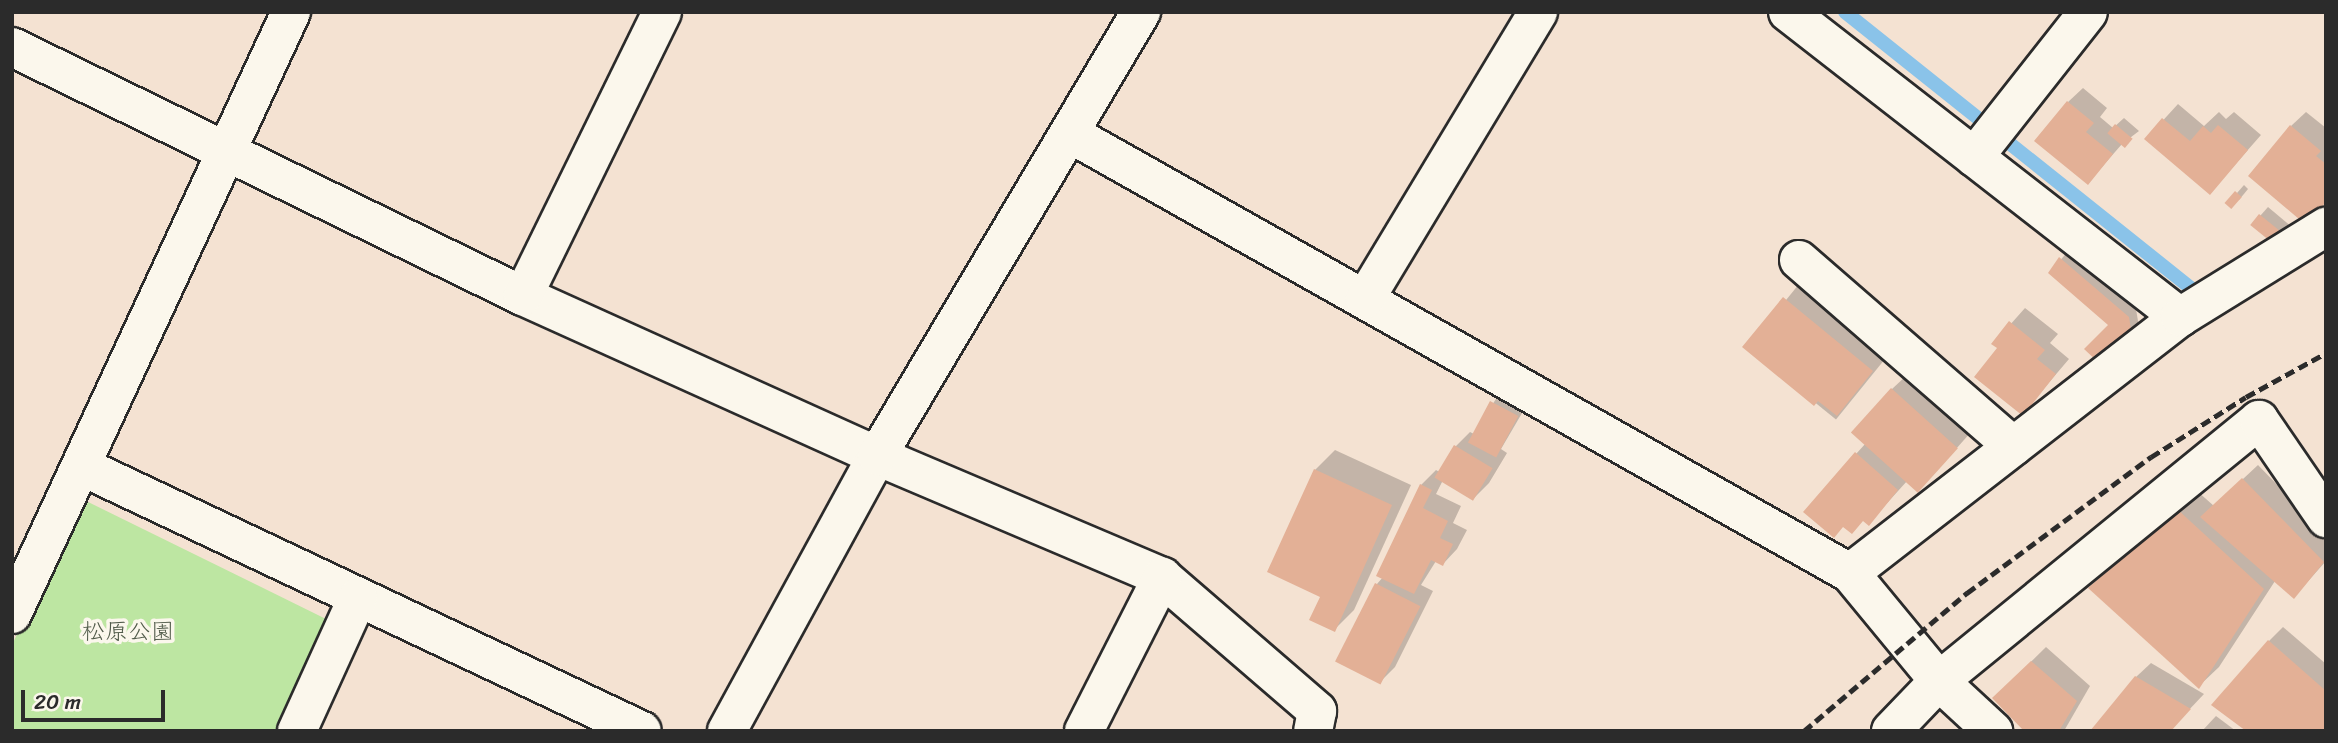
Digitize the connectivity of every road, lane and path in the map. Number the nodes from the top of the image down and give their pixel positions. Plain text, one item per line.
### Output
1 (291, 12) edge
2 (662, 12) edge
3 (1141, 12) edge
4 (1538, 12) edge
5 (1787, 12) edge
6 (2088, 12) edge
7 (12, 47) edge
8 (1069, 133) junction
9 (227, 154) junction
10 (1974, 158) junction
11 (2326, 227) edge
12 (1799, 260) dead end
13 (523, 296) junction
14 (1364, 299) junction
15 (2180, 317) junction
16 (2013, 446) junction
17 (877, 456) junction
18 (81, 467) junction
19 (2326, 519) edge
20 (1850, 573) junction
21 (1162, 577) junction
22 (358, 597) junction
23 (12, 614) edge
24 (1939, 681) junction
25 (297, 731) edge
26 (642, 731) edge
27 (727, 731) edge
28 (1084, 731) edge
29 (1313, 731) edge
30 (1891, 731) edge
31 (1993, 731) edge

1 - 9 street
2 - 13 street
3 - 8 street
4 - 14 street
5 - 10 street
6 - 10 street
7 - 9 street
8 - 14 street
8 - 17 street
9 - 13 street
9 - 18 street
10 - 15 street
11 - 15 street
12 - 16 street
13 - 17 street
14 - 20 street
15 - 16 street
16 - 20 street
17 - 21 street
17 - 27 street
18 - 22 street
18 - 23 street
19 - 24 street
20 - 24 street
21 - 28 street
21 - 29 street
22 - 25 street
22 - 26 street
24 - 30 street
24 - 31 street

